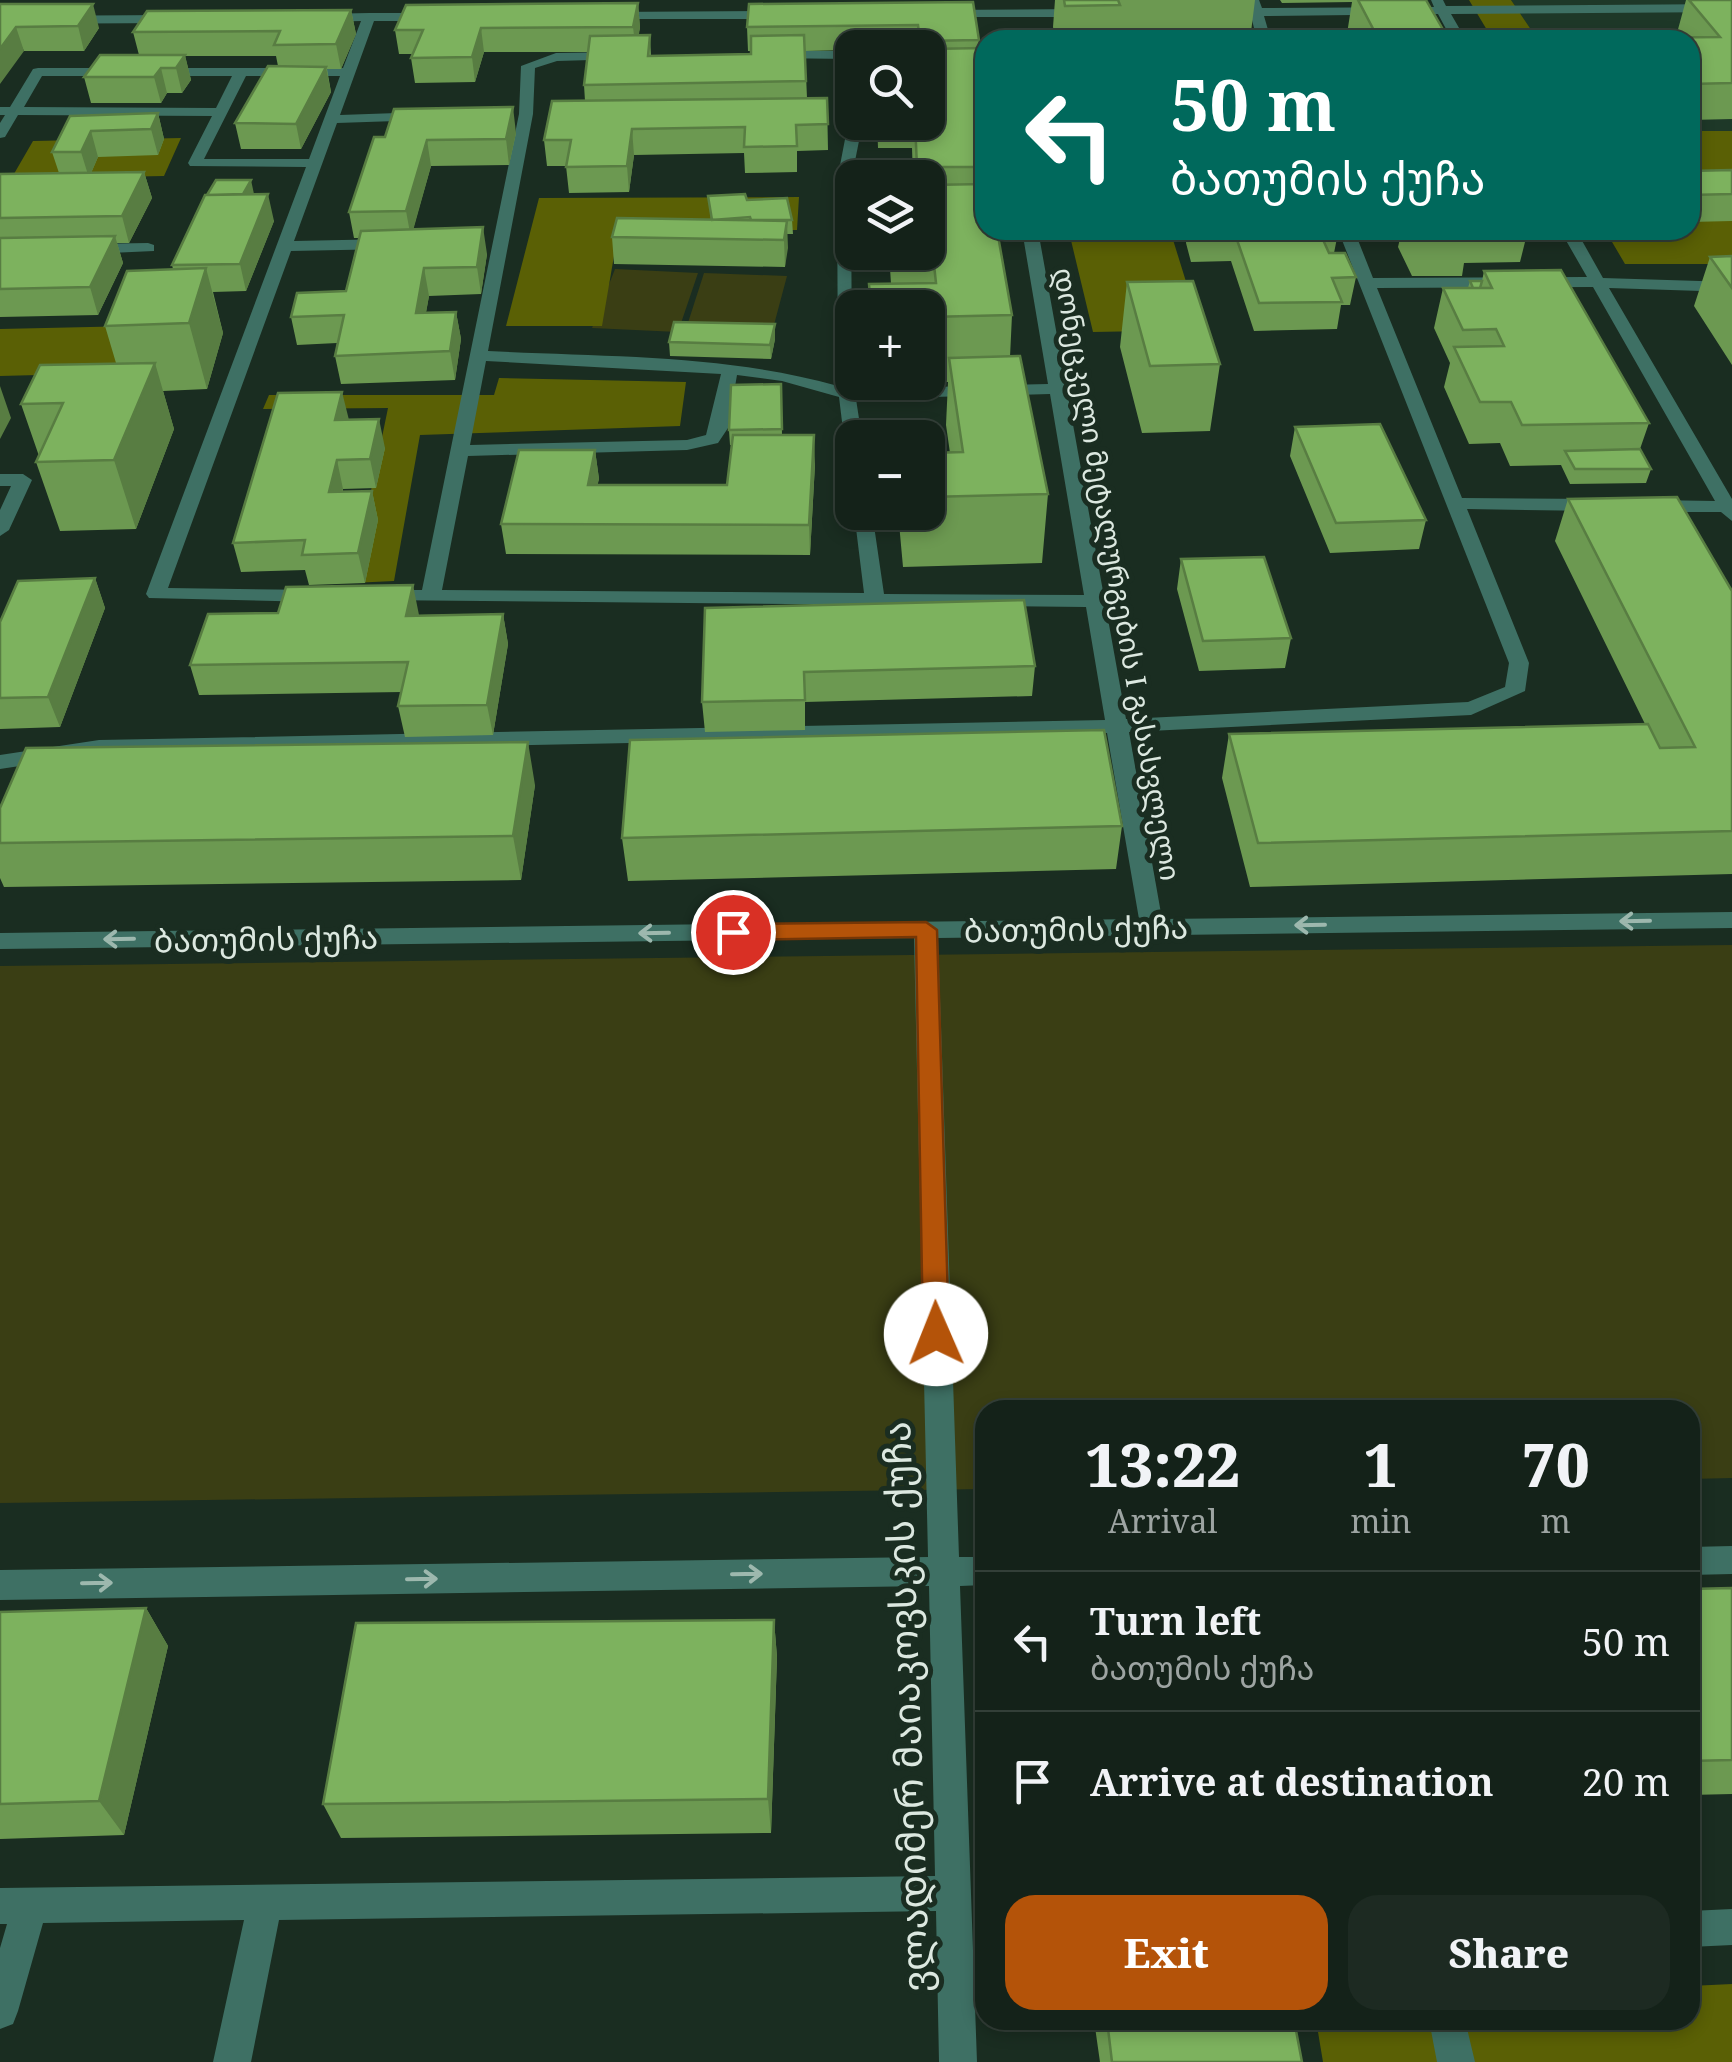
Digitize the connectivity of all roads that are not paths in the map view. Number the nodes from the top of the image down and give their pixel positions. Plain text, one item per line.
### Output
1 (1439, 5) edge
2 (1255, 6) edge
3 (1732, 8) edge
4 (1106, 12) dead end
5 (1200, 12) dead end
6 (793, 14) edge
7 (932, 14) edge
8 (598, 16) edge
9 (445, 17) edge
10 (311, 18) edge
11 (369, 18) junction
12 (194, 19) edge
13 (0, 20) edge
14 (1453, 30) edge
15 (750, 55) edge
16 (835, 55) edge
17 (634, 56) edge
18 (241, 72) junction
19 (348, 72) junction
20 (7, 111) edge
21 (221, 112) junction
22 (506, 114) edge
23 (526, 114) junction
24 (448, 116) edge
25 (330, 119) junction
26 (0, 134) edge
27 (852, 140) edge
28 (314, 163) junction
29 (1032, 240) edge
30 (1350, 240) edge
31 (1574, 240) edge
32 (501, 241) junction
33 (481, 242) edge
34 (402, 244) edge
35 (282, 246) junction
36 (148, 248) dead end
37 (74, 250) edge
38 (1732, 270) edge
39 (1598, 282) junction
40 (1367, 283) junction
41 (1732, 287) edge
42 (846, 290) edge
43 (478, 356) junction
44 (730, 369) junction
45 (1058, 389) junction
46 (835, 391) edge
47 (945, 392) edge
48 (460, 450) junction
49 (0, 480) edge
50 (1455, 503) junction
51 (1730, 509) edge
52 (0, 530) edge
53 (865, 530) edge
54 (431, 596) junction
55 (875, 600) junction
56 (1096, 602) junction
57 (1117, 726) junction
58 (0, 762) edge
59 (1732, 920) edge
60 (1152, 927) junction
61 (926, 930) junction
62 (0, 941) edge
63 (1732, 1560) edge
64 (1700, 1561) edge
65 (942, 1571) junction
66 (975, 1571) edge
67 (0, 1585) edge
68 (953, 1892) junction
69 (265, 1903) junction
70 (15, 1906) edge
71 (1732, 1927) edge
72 (1700, 1929) edge
73 (0, 2010) edge
74 (1449, 2030) edge
75 (232, 2062) edge
76 (958, 2062) edge
77 (1456, 2062) edge

1 - 2 street
1 - 3 street
1 - 14 street
2 - 5 street
4 - 7 street
6 - 8 street
9 - 11 street
10 - 11 street
11 - 19 street
12 - 13 street
15 - 16 street
17 - 23 street
18 - 19 street
18 - 20 street
18 - 21 street
19 - 25 street
20 - 21 street
20 - 26 street
21 - 28 street
22 - 23 street
23 - 32 street
24 - 25 street
25 - 28 street
27 - 42 street
28 - 35 street
29 - 45 street, დონეცკელი მეტალურგების I გასასვლელი
30 - 40 street
31 - 39 street
32 - 33 street
32 - 43 street
34 - 35 street
35 - 54 street
36 - 37 street
38 - 39 street
39 - 40 street
39 - 41 street
39 - 51 street
40 - 50 street
43 - 44 street
43 - 48 street
44 - 46 street
44 - 48 street
45 - 47 street
45 - 56 street, დონეცკელი მეტალურგების I გასასვლელი
48 - 54 street
49 - 52 street
50 - 51 street
50 - 57 street
53 - 55 street
54 - 55 street
55 - 56 street
56 - 57 street, დონეცკელი მეტალურგების I გასასვლელი
57 - 58 street
57 - 60 street, დონეცკელი მეტალურგების I გასასვლელი
59 -> 60 street, ბათუმის ქუჩა
60 - 61 street, ბათუმის ქუჩა
61 -> 62 street, ბათუმის ქუჩა
61 - 65 street, ვლადიმერ მაიაკოვსკის ქუჩა
63 - 64 street
65 - 66 street
67 -> 65 street
65 - 68 street, ვლადიმერ მაიაკოვსკის ქუჩა
68 - 69 street
68 - 76 street, ვლადიმერ მაიაკოვსკის ქუჩა
69 - 70 street
69 - 75 street
70 - 73 street
71 - 72 street
74 - 77 street

